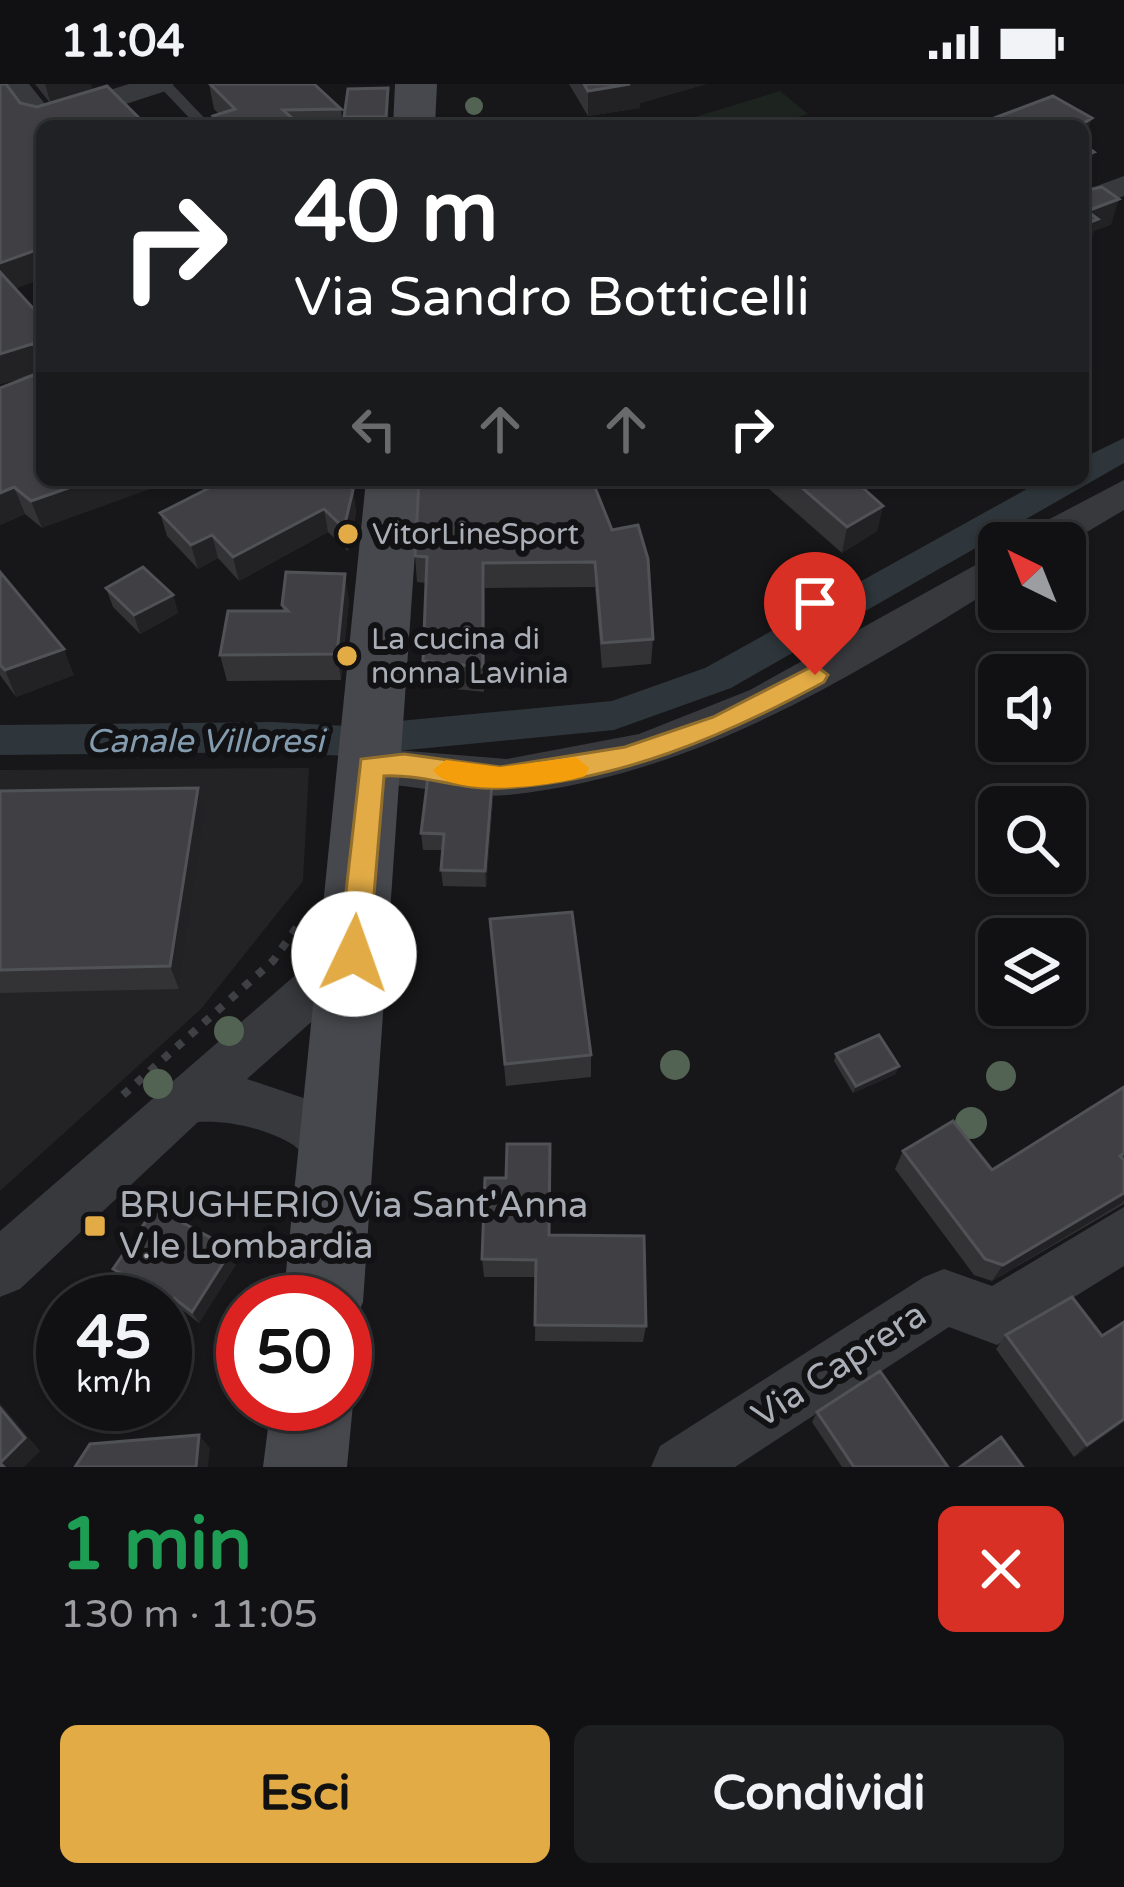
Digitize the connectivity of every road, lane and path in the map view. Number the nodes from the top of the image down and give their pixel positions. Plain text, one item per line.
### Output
1 (161, 84) edge
2 (416, 84) edge
3 (18, 89) dead end
4 (42, 120) edge
5 (46, 120) edge
6 (199, 120) edge
7 (414, 120) edge
8 (1124, 185) edge
9 (1089, 200) edge
10 (393, 486) edge
11 (1124, 493) edge
12 (1074, 522) edge
13 (978, 578) edge
14 (374, 735) junction
15 (332, 932) junction
16 (119, 1098) dead end
17 (186, 1099) junction
18 (338, 1161) junction
19 (1124, 1234) edge
20 (0, 1269) edge
21 (326, 1275) edge
22 (309, 1431) edge
23 (305, 1467) edge
24 (681, 1467) edge

1 - 5 street
1 - 6 lane
2 - 7 main road
3 - 4 street
8 - 9 street
10 - 14 main road
11 - 12 street
13 - 14 street
14 - 15 main road
15 - 16 path
15 - 17 street
15 - 18 main road
17 - 18 street
17 - 20 street
18 - 21 main road
19 - 24 street, Via Caprera
22 - 23 main road

